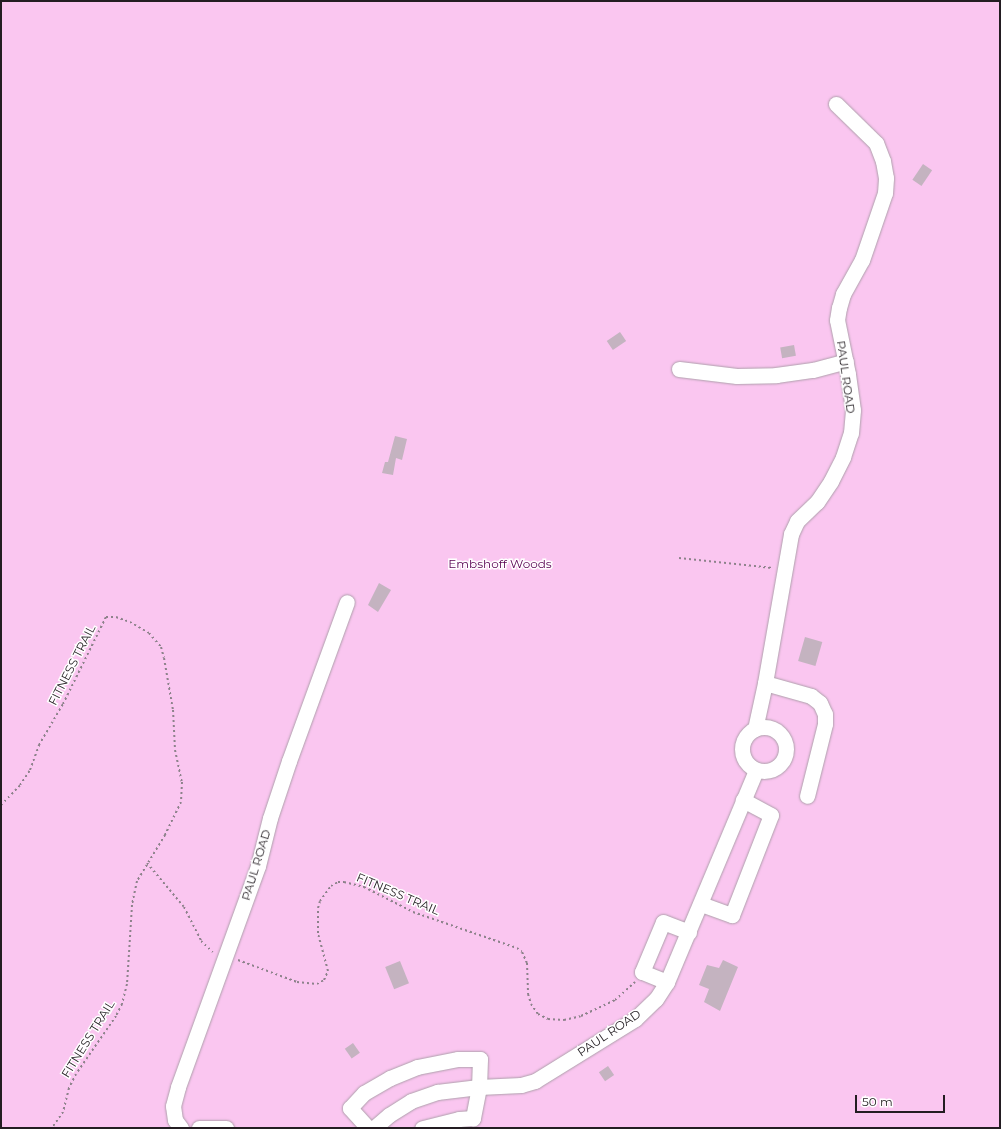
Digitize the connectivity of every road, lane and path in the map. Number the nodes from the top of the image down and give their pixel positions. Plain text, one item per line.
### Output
1 (836, 104) dead end
2 (846, 361) junction
3 (679, 369) dead end
4 (679, 558) dead end
5 (783, 569) junction
6 (347, 602) dead end
7 (765, 683) junction
8 (755, 729) junction
9 (756, 770) junction
10 (807, 796) dead end
11 (743, 800) junction
12 (1, 805) edge
13 (147, 864) junction
14 (701, 904) junction
15 (690, 932) junction
16 (225, 957) junction
17 (643, 972) junction
18 (667, 982) junction
19 (479, 1087) junction
20 (52, 1128) edge
21 (181, 1128) edge
22 (199, 1128) edge
23 (226, 1128) edge
24 (368, 1128) edge
25 (374, 1128) edge
26 (422, 1128) edge

1 - 2 street, PAUL ROAD
2 - 3 street
2 - 5 street, PAUL ROAD
4 - 5 path
5 - 7 street, PAUL ROAD
6 - 16 street, PAUL ROAD
7 - 8 street, PAUL ROAD
7 - 10 street
8 - 9 street, PAUL ROAD
8 - 9 street
9 - 11 street, PAUL ROAD
11 - 14 street, PAUL ROAD
11 - 14 street
12 - 13 path, FITNESS TRAIL
13 - 16 path, FITNESS TRAIL
13 - 20 path, FITNESS TRAIL
14 - 15 street, PAUL ROAD
15 - 17 street
15 - 18 street, PAUL ROAD
16 - 17 path, FITNESS TRAIL
16 - 21 street, PAUL ROAD
17 - 18 street
18 - 19 street, PAUL ROAD
19 - 24 street
19 - 25 street, PAUL ROAD
19 - 26 street
22 - 23 street

